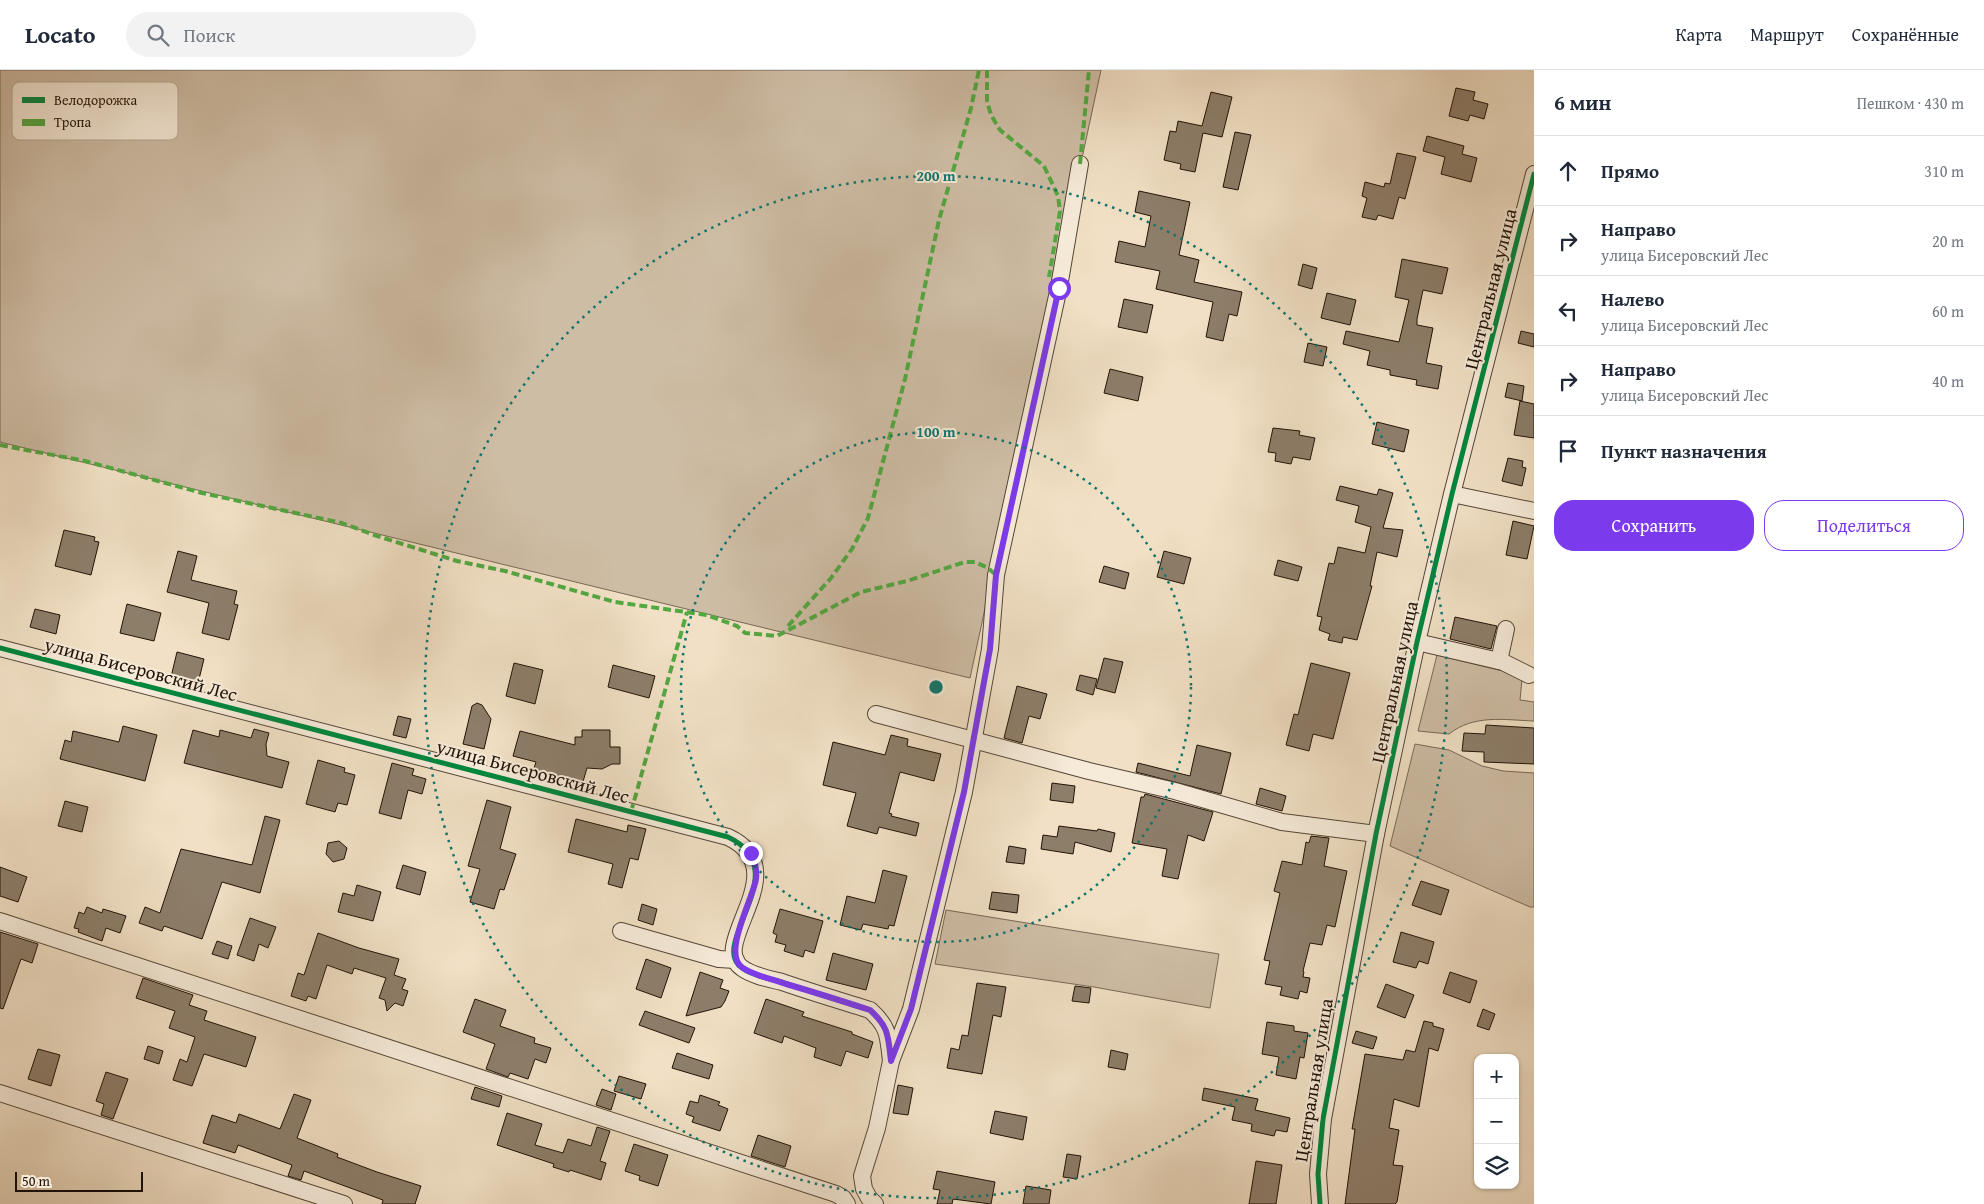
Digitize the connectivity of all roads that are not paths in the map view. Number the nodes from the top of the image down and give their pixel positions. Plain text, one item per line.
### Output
1 (1080, 164) dead end
2 (1534, 174) edge
3 (1452, 494) junction
4 (1534, 511) edge
5 (1506, 628) dead end
6 (1417, 642) junction
7 (0, 648) edge
8 (1499, 661) junction
9 (1529, 674) dead end
10 (876, 714) dead end
11 (974, 740) junction
12 (1376, 834) junction
13 (0, 921) edge
14 (621, 931) dead end
15 (736, 960) junction
16 (891, 1061) junction
17 (0, 1093) edge
18 (871, 1198) edge
19 (847, 1203) edge
20 (344, 1204) edge
21 (1320, 1204) edge

1 - 11 street
2 - 3 street, Центральная улица
3 - 4 street
3 - 6 street, Центральная улица
5 - 8 street
6 - 8 street
6 - 12 street, Центральная улица
7 - 15 street, улица Бисеровский Лес
8 - 9 street
10 - 11 street
11 - 12 street
11 - 16 street
12 - 21 street, Центральная улица
13 - 19 street
14 - 15 street
15 - 16 street
16 - 18 street
17 - 20 street
18 - 19 street

